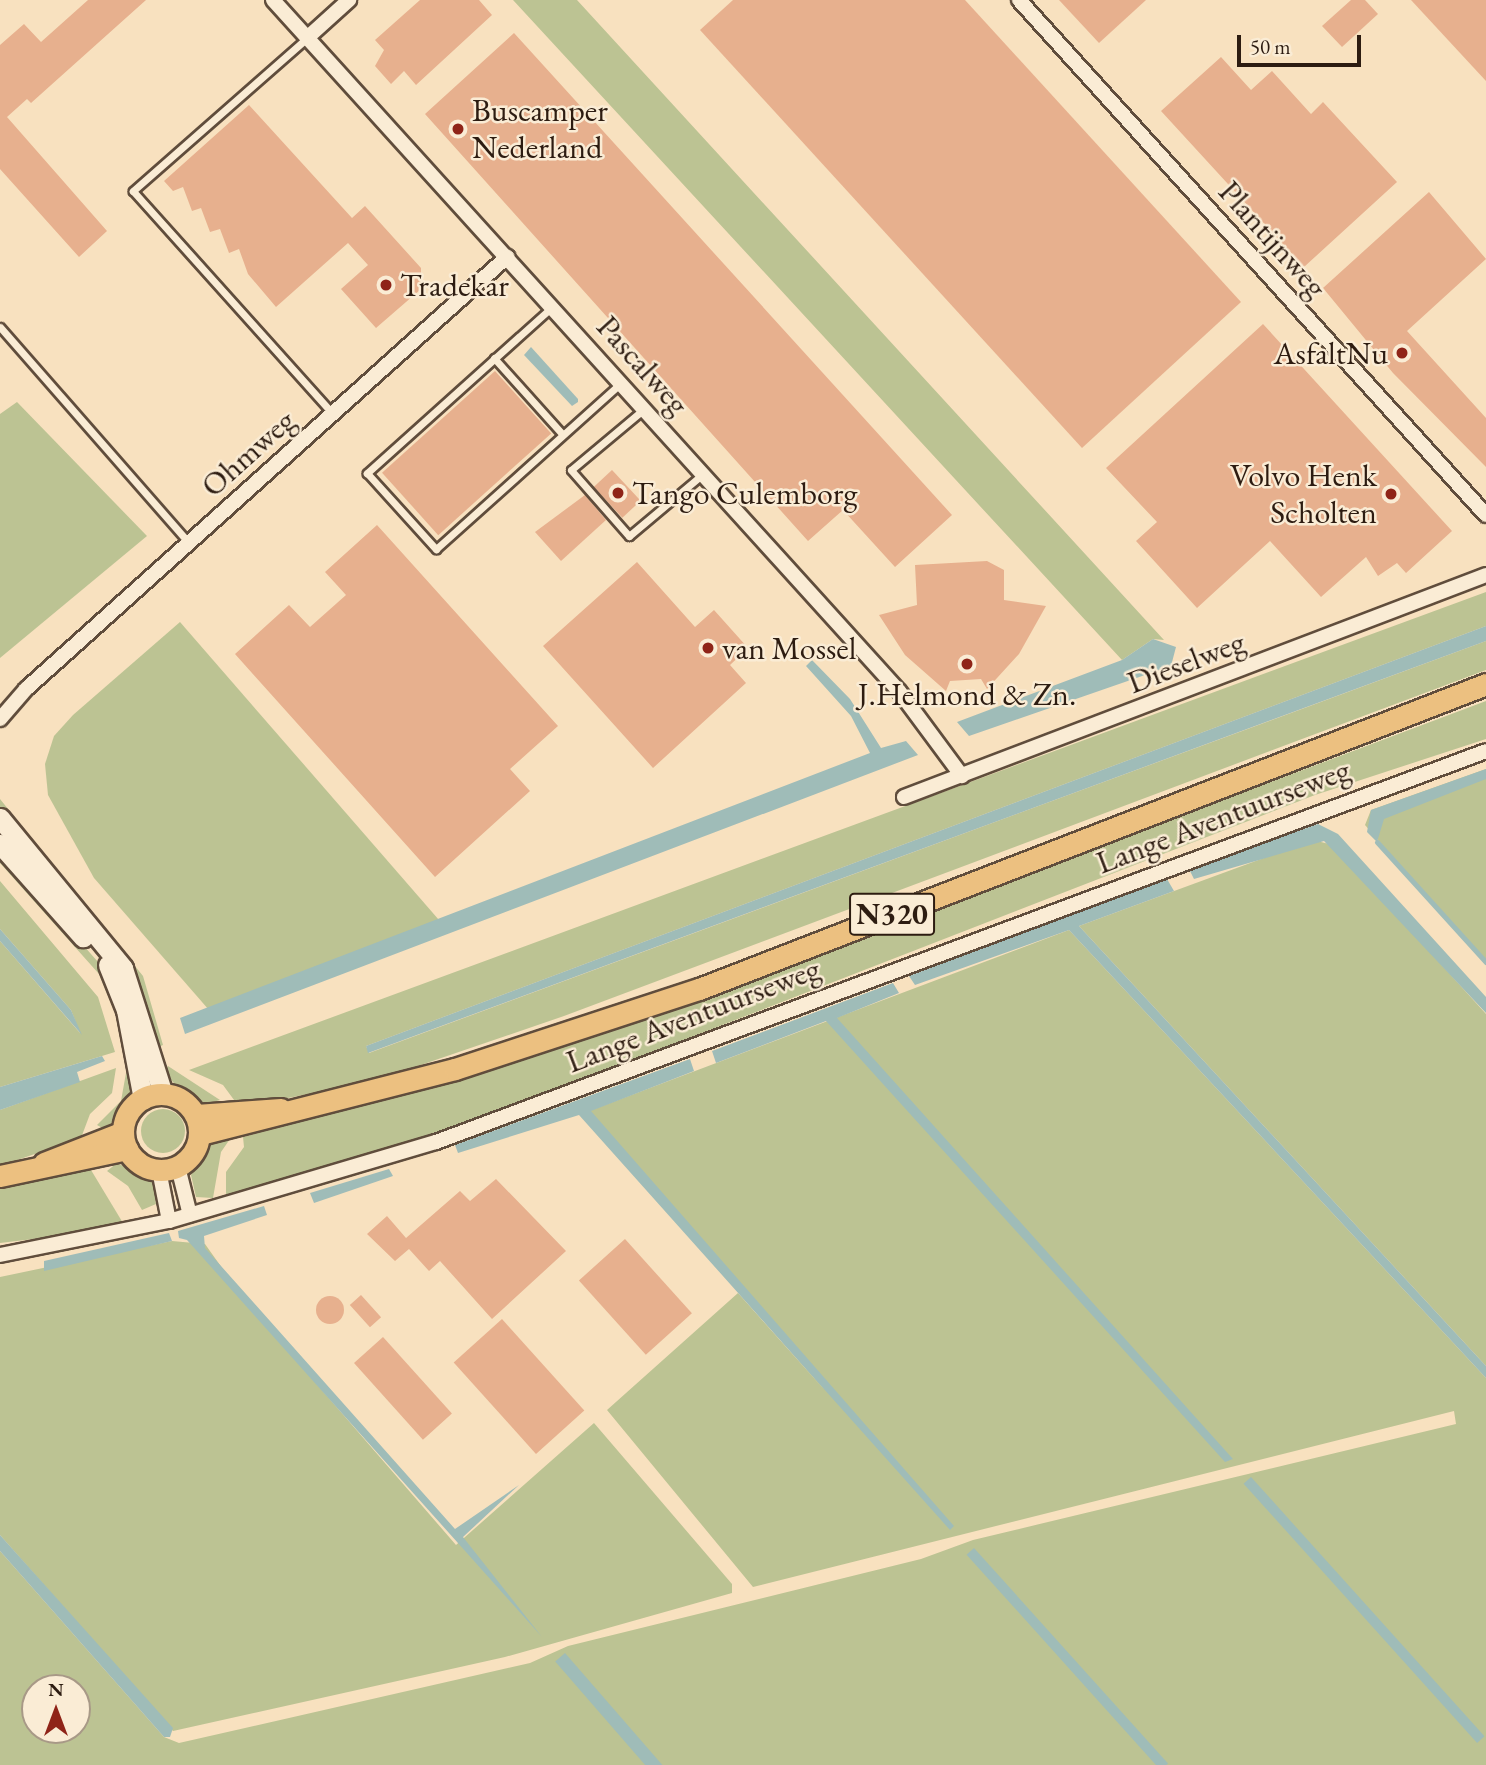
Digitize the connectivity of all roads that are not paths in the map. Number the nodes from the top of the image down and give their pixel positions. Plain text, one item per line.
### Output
1 (274, 0) edge
2 (349, 0) edge
3 (1019, 0) edge
4 (307, 38) junction
5 (507, 257) junction
6 (552, 307) junction
7 (0, 327) edge
8 (494, 358) junction
9 (621, 383) junction
10 (645, 409) junction
11 (333, 414) junction
12 (563, 435) junction
13 (703, 474) junction
14 (1486, 515) edge
15 (189, 544) junction
16 (1486, 575) edge
17 (1486, 684) edge
18 (26, 689) junction
19 (0, 704) edge
20 (0, 719) edge
21 (1486, 751) edge
22 (962, 776) junction
23 (904, 797) dead end
24 (0, 818) edge
25 (0, 844) edge
26 (153, 1096) junction
27 (198, 1125) junction
28 (125, 1141) junction
29 (169, 1169) junction
30 (0, 1176) edge
31 (190, 1215) junction
32 (169, 1221) junction
33 (0, 1255) edge

1 - 4 street, Pascalweg
2 - 4 street
3 - 14 street, Plantijnweg
4 - 5 street, Pascalweg
4 - 11 lane
5 - 6 street, Pascalweg
5 - 11 street, Ohmweg
6 - 8 lane
6 - 9 street, Pascalweg
7 - 15 lane
8 - 12 lane
8 - 12 lane
9 - 10 street, Pascalweg
9 - 12 lane
10 - 13 street, Pascalweg
10 - 13 lane
11 - 15 street, Ohmweg
13 - 22 street, Pascalweg
15 - 18 street, Ohmweg
16 - 22 street, Dieselweg
17 - 27 main road, N320
18 - 19 street, Ohmweg
18 - 20 street, Ohmweg
21 - 31 street, Lange Aventuurseweg
22 - 23 street, Dieselweg
24 - 26 street
25 - 26 street
26 - 27 main road
26 - 28 main road
27 - 29 main road
28 - 29 main road
28 - 30 main road
29 - 31 street
29 - 32 street
31 - 32 street, Lange Aventuurseweg
32 - 33 street, Lange Aventuurseweg

